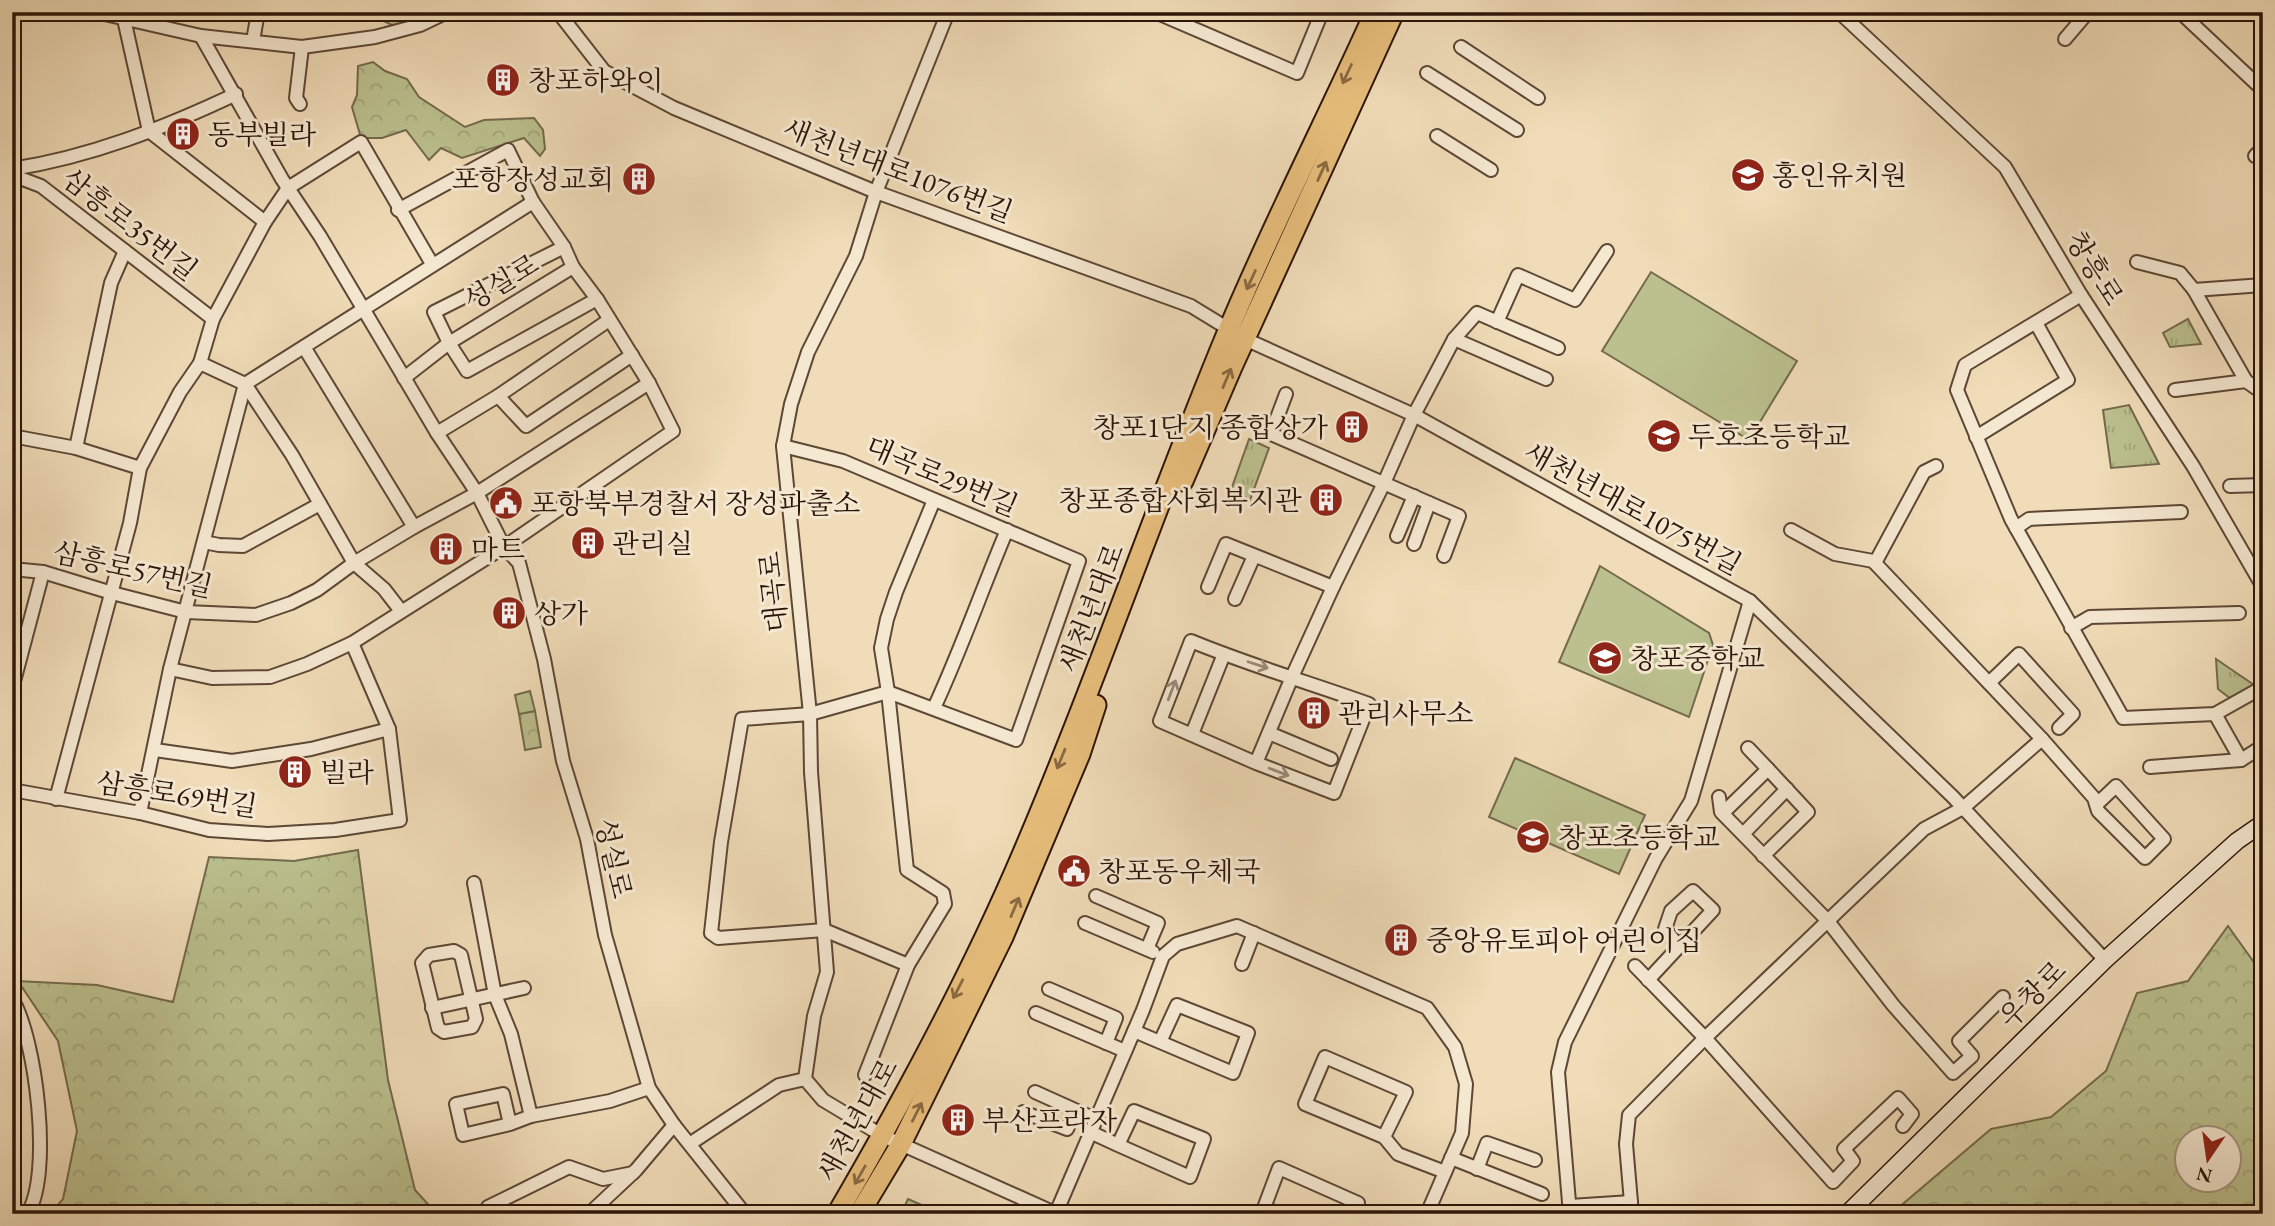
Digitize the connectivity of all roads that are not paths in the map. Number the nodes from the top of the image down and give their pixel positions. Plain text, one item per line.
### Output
1 (96, 12) edge
2 (258, 12) edge
3 (447, 12) edge
4 (558, 12) edge
5 (948, 12) edge
6 (1155, 12) edge
7 (1322, 12) edge
8 (1375, 12) edge
9 (1394, 12) edge
10 (1839, 12) edge
11 (2088, 12) edge
12 (2180, 12) edge
13 (124, 19) junction
14 (201, 36) junction
15 (2065, 39) dead end
16 (253, 41) junction
17 (302, 47) junction
18 (1461, 47) dead end
19 (1427, 74) dead end
20 (2263, 90) edge
21 (236, 94) junction
22 (1538, 98) dead end
23 (300, 104) dead end
24 (1517, 130) dead end
25 (149, 131) junction
26 (1437, 136) dead end
27 (1491, 170) dead end
28 (12, 172) edge
29 (288, 188) junction
30 (876, 192) junction
31 (533, 202) junction
32 (398, 210) junction
33 (265, 222) junction
34 (564, 247) junction
35 (125, 251) junction
36 (1607, 251) dead end
37 (2137, 262) dead end
38 (432, 264) junction
39 (573, 267) junction
40 (2263, 285) edge
41 (2194, 290) junction
42 (2081, 295) junction
43 (597, 299) junction
44 (363, 310) junction
45 (213, 319) junction
46 (609, 320) junction
47 (1497, 322) junction
48 (2036, 323) junction
49 (1237, 334) junction
50 (1454, 339) junction
51 (449, 343) junction
52 (304, 347) junction
53 (1558, 348) dead end
54 (632, 355) junction
55 (200, 363) junction
56 (404, 378) junction
57 (1546, 379) dead end
58 (2263, 380) edge
59 (2246, 381) junction
60 (649, 383) junction
61 (246, 384) junction
62 (2175, 390) dead end
63 (2263, 393) edge
64 (1286, 394) dead end
65 (498, 396) junction
66 (1414, 415) junction
67 (438, 433) junction
68 (12, 436) edge
69 (1976, 438) junction
70 (783, 446) junction
71 (76, 448) junction
72 (1936, 466) dead end
73 (140, 468) junction
74 (1384, 483) junction
75 (2263, 485) edge
76 (2230, 486) dead end
77 (477, 493) junction
78 (1414, 496) junction
79 (934, 500) junction
80 (1429, 503) junction
81 (320, 504) junction
82 (2181, 512) dead end
83 (414, 527) junction
84 (2016, 528) junction
85 (1007, 530) junction
86 (1791, 530) dead end
87 (1397, 536) dead end
88 (204, 541) junction
89 (1414, 544) dead end
90 (504, 547) junction
91 (1254, 556) junction
92 (1444, 556) dead end
93 (354, 563) junction
94 (1875, 563) junction
95 (12, 569) edge
96 (43, 572) junction
97 (1209, 587) dead end
98 (1333, 587) junction
99 (2263, 587) edge
100 (112, 593) junction
101 (1235, 598) dead end
102 (1750, 601) junction
103 (401, 611) junction
104 (186, 612) junction
105 (2239, 613) dead end
106 (2071, 628) junction
107 (352, 643) junction
108 (1224, 654) junction
109 (170, 669) junction
110 (1292, 677) junction
111 (1989, 683) junction
112 (2263, 687) edge
113 (12, 689) edge
114 (888, 692) junction
115 (934, 708) junction
116 (810, 714) junction
117 (2215, 714) junction
118 (2060, 728) dead end
119 (389, 729) junction
120 (1269, 733) junction
121 (1192, 734) junction
122 (2042, 739) junction
123 (2263, 746) edge
124 (1748, 748) dead end
125 (155, 750) junction
126 (1331, 759) dead end
127 (2241, 760) junction
128 (1256, 763) junction
129 (2150, 767) dead end
130 (1768, 769) junction
131 (1787, 789) junction
132 (12, 790) edge
133 (1719, 797) dead end
134 (56, 799) junction
135 (2096, 805) junction
136 (1963, 808) junction
137 (140, 813) junction
138 (1723, 813) junction
139 (2263, 823) edge
140 (1743, 834) junction
141 (1763, 856) junction
142 (474, 883) dead end
143 (1096, 896) dead end
144 (1827, 920) junction
145 (1085, 923) dead end
146 (824, 930) junction
147 (1254, 933) junction
148 (1679, 947) dead end
149 (1147, 949) junction
150 (1163, 956) junction
151 (2105, 960) junction
152 (1241, 964) dead end
153 (908, 965) junction
154 (1635, 966) dead end
155 (1648, 980) junction
156 (524, 988) dead end
157 (1049, 989) dead end
158 (495, 995) junction
159 (2003, 997) dead end
160 (12, 999) edge
161 (471, 1000) junction
162 (432, 1008) junction
163 (1036, 1013) dead end
164 (1134, 1031) junction
165 (25, 1035) junction
166 (1705, 1038) junction
167 (12, 1042) edge
168 (1160, 1042) junction
169 (1106, 1043) junction
170 (1125, 1051) junction
171 (865, 1075) dead end
172 (805, 1079) junction
173 (649, 1088) junction
174 (1035, 1092) dead end
175 (1075, 1111) junction
176 (1023, 1112) dead end
177 (531, 1116) junction
178 (1096, 1119) junction
179 (510, 1124) junction
180 (674, 1125) junction
181 (1903, 1126) dead end
182 (1090, 1132) junction
183 (1384, 1137) junction
184 (892, 1140) junction
185 (691, 1143) junction
186 (1118, 1145) junction
187 (1451, 1158) junction
188 (1535, 1160) dead end
189 (1477, 1169) junction
190 (1445, 1172) junction
191 (633, 1173) junction
192 (1542, 1194) dead end
193 (1631, 1208) edge
194 (1570, 1210) edge
195 (593, 1212) edge
196 (1056, 1213) edge
197 (27, 1214) edge
198 (484, 1214) edge
199 (745, 1214) edge
200 (837, 1214) edge
201 (859, 1214) edge
202 (1279, 1214) edge
203 (1353, 1214) edge
204 (1427, 1214) edge
205 (1847, 1214) edge

1 - 13 street
2 - 16 street
3 - 17 street
4 - 30 street, 새천년대로1076번길
5 - 30 street, 대곡로
6 - 7 street
8 -> 49 main road, 새천년대로
49 -> 9 main road, 새천년대로
10 - 42 street, 창흥로
11 - 15 street
12 - 20 street
13 - 14 street
13 - 25 street
14 - 16 street
14 - 21 street, 성실로
16 - 17 street
17 - 23 street
18 - 22 street
19 - 24 street
21 - 25 street
21 - 29 street, 성실로
25 - 28 street
25 - 33 street
26 - 27 street
28 - 35 street, 삼흥로35번길
29 - 32 street
29 - 33 street
29 - 44 street, 성실로
30 - 49 street, 새천년대로1076번길
30 - 70 street, 대곡로
31 - 32 street
31 - 34 street
31 - 38 street
32 - 38 street
33 - 45 street
34 - 39 street
34 - 51 street
35 - 45 street, 삼흥로35번길
35 - 71 street
36 - 47 street
37 - 41 street
38 - 44 street
39 - 43 street, 성실로
39 - 51 street, 성실로
40 - 41 street
41 - 59 street
42 - 48 street
42 - 99 street, 창흥로
43 - 46 street, 성실로
43 - 51 street
44 - 52 street
44 - 56 street, 성실로
45 - 55 street
46 - 54 street, 성실로
46 - 65 street
47 - 50 street
47 - 53 street
48 - 69 street
48 - 69 street
49 - 66 street, 새천년대로1075번길
49 - 184 main road, 새천년대로
50 - 57 street
50 - 66 street
51 - 56 street, 성실로
52 - 61 street
52 - 83 street
54 - 60 street, 성실로
54 - 65 street
55 - 61 street
55 - 73 street
56 - 67 street, 성실로
58 - 59 street
59 - 62 street
59 - 63 street
60 - 77 street
60 - 90 street, 성실로
61 - 81 street
61 - 88 street
64 - 74 street
65 - 67 street
66 - 74 street
66 - 102 street, 새천년대로1075번길
67 - 77 street, 성실로
68 - 71 street
69 - 84 street
70 - 79 street, 대곡로29번길
70 - 116 street, 대곡로
71 - 73 street
72 - 94 street
73 - 100 street
74 - 78 street
74 - 98 street
75 - 76 street
77 - 83 street, 삼흥로57번길
77 - 90 street, 성실로
78 - 80 street
78 - 87 street
79 - 85 street, 대곡로29번길
79 - 114 street
80 - 89 street
80 - 92 street
81 - 88 street
81 - 93 street
82 - 84 street
83 - 93 street, 삼흥로57번길
84 - 106 street
85 - 115 street
85 - 115 street, 대곡로29번길
86 - 94 street
88 - 104 street
90 - 103 street
90 - 173 street, 성실로
91 - 97 street
91 - 98 street
91 - 101 street
93 - 103 street
93 - 104 street, 삼흥로57번길
94 - 111 street
95 - 96 street, 삼흥로57번길
96 - 100 street, 삼흥로57번길
96 - 113 street
98 - 110 street
100 - 104 street, 삼흥로57번길
100 - 134 street
102 - 136 street
102 - 194 street, 새천년대로1075번길
103 - 107 street
104 - 109 street
105 - 106 street
106 - 117 street
107 - 109 street
107 - 119 street, 삼흥로69번길
108 -> 110 street
108 - 121 street
121 -> 108 street
109 - 125 street
110 - 120 street
128 -> 110 street
111 - 118 street
111 - 122 street
112 - 117 street
114 - 115 street
114 - 116 street
114 - 153 street
116 - 146 street, 대곡로
116 - 146 street
117 - 127 street
119 - 125 street
119 - 137 street, 삼흥로69번길
120 - 126 street
120 - 128 street
121 - 128 street
122 - 135 street
122 - 136 street
123 - 127 street
124 - 130 street
125 - 137 street
127 - 129 street
130 - 131 street
130 - 138 street
131 - 140 street
131 - 141 street
132 - 134 street, 삼흥로69번길
133 - 138 street
134 - 137 street, 삼흥로69번길
135 - 135 street
136 - 144 street
136 - 151 street
138 - 140 street
139 - 151 main road, 우창로
140 - 141 street
141 - 144 street
142 - 158 street
143 - 149 street
144 - 159 street
144 - 166 street
145 - 149 street
146 - 153 street
146 - 172 street, 대곡로
147 - 150 street
147 - 152 street
147 - 187 street
148 - 155 street
149 - 150 street
150 - 164 street
151 - 205 main road, 우창로
153 - 171 street
154 - 155 street
155 - 166 street
156 - 158 street
157 - 169 street
158 - 161 street
158 - 177 street
160 - 165 street
161 - 162 street
161 - 162 street
161 - 162 street
163 - 169 street
164 - 168 street
164 - 170 street
165 - 167 street
165 - 197 street
166 - 181 street
166 - 193 street
168 - 168 street
169 - 170 street
170 - 178 street
172 - 184 street
172 - 185 street
173 - 177 street
173 - 180 street, 성실로
174 - 175 street
175 - 176 street
175 - 178 street
177 - 179 street
178 - 182 street
179 - 179 street
180 - 185 street, 성실로
180 - 191 street
182 - 186 street
182 - 196 street
183 - 183 street
183 - 190 street
184 - 196 street
184 -> 200 main road, 새천년대로
184 - 201 main road, 새천년대로
185 - 199 street, 성실로
186 - 186 street
187 - 189 street
187 - 190 street
188 - 189 street
189 - 192 street
190 - 204 street
191 - 195 street
191 - 198 street
193 - 194 street
202 - 203 street

